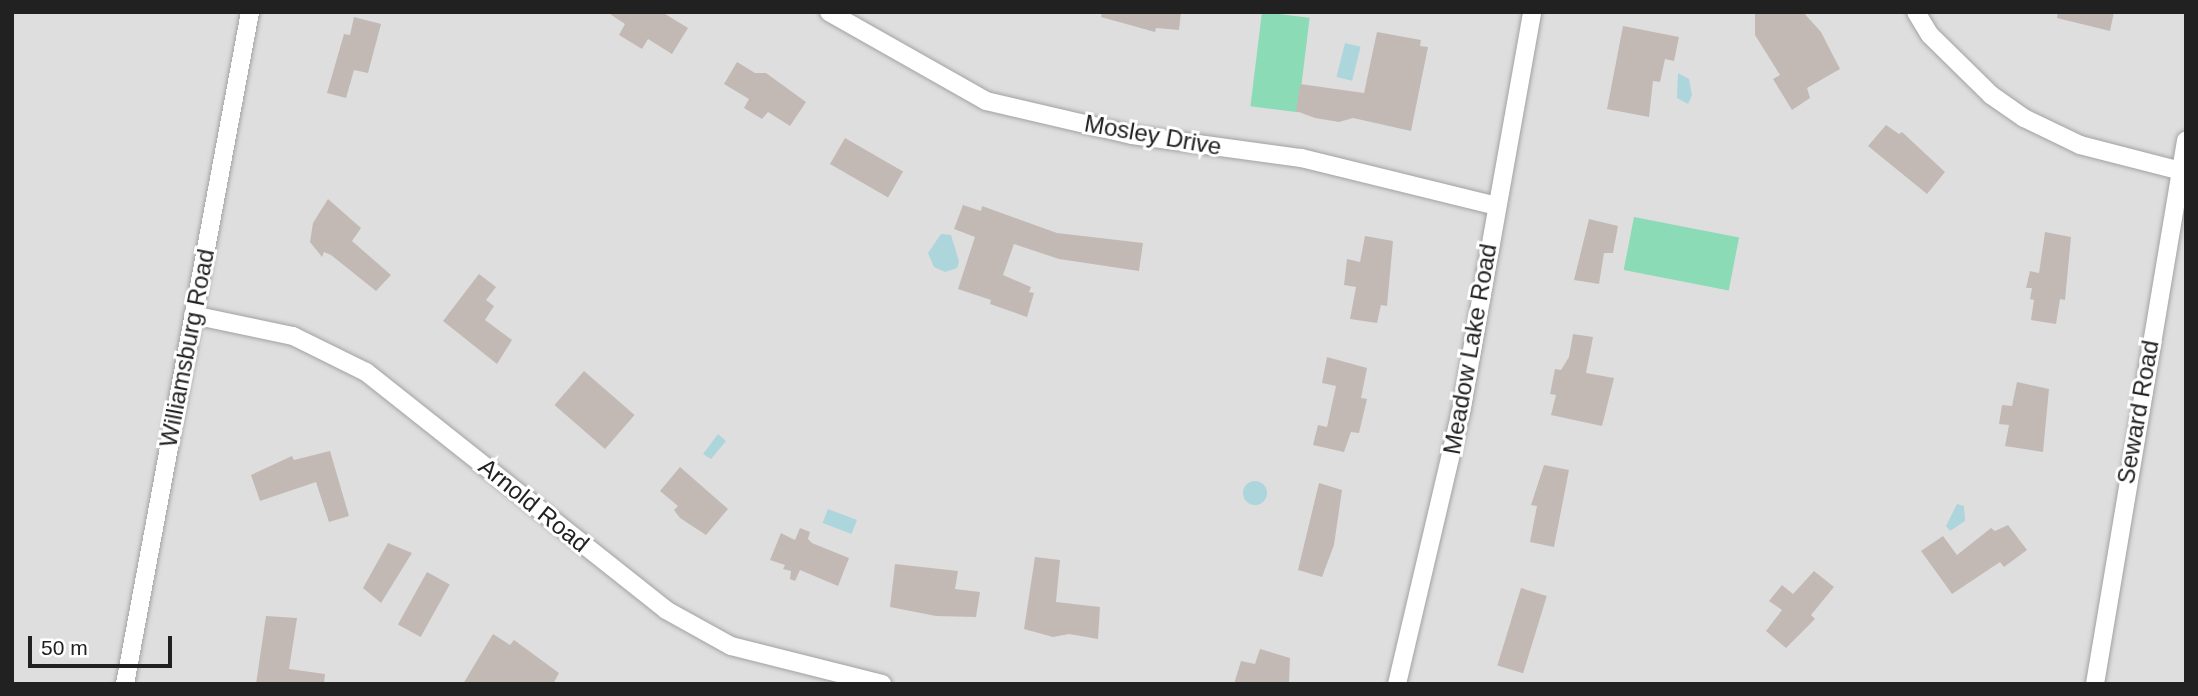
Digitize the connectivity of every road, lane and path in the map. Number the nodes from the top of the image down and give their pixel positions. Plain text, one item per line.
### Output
1 (250, 12) edge
2 (829, 12) edge
3 (1532, 12) edge
4 (1916, 12) edge
5 (2186, 141) edge
6 (2181, 171) junction
7 (1496, 206) junction
8 (193, 315) junction
9 (125, 684) edge
10 (882, 684) edge
11 (1397, 684) edge
12 (2095, 684) edge

1 - 8 street, Williamsburg Road
2 - 7 street, Mosley Drive
3 - 7 street, Meadow Lake Road
4 - 6 street
5 - 6 street, Seward Road
6 - 12 street, Seward Road
7 - 11 street, Meadow Lake Road
8 - 9 street, Williamsburg Road
8 - 10 street, Arnold Road

